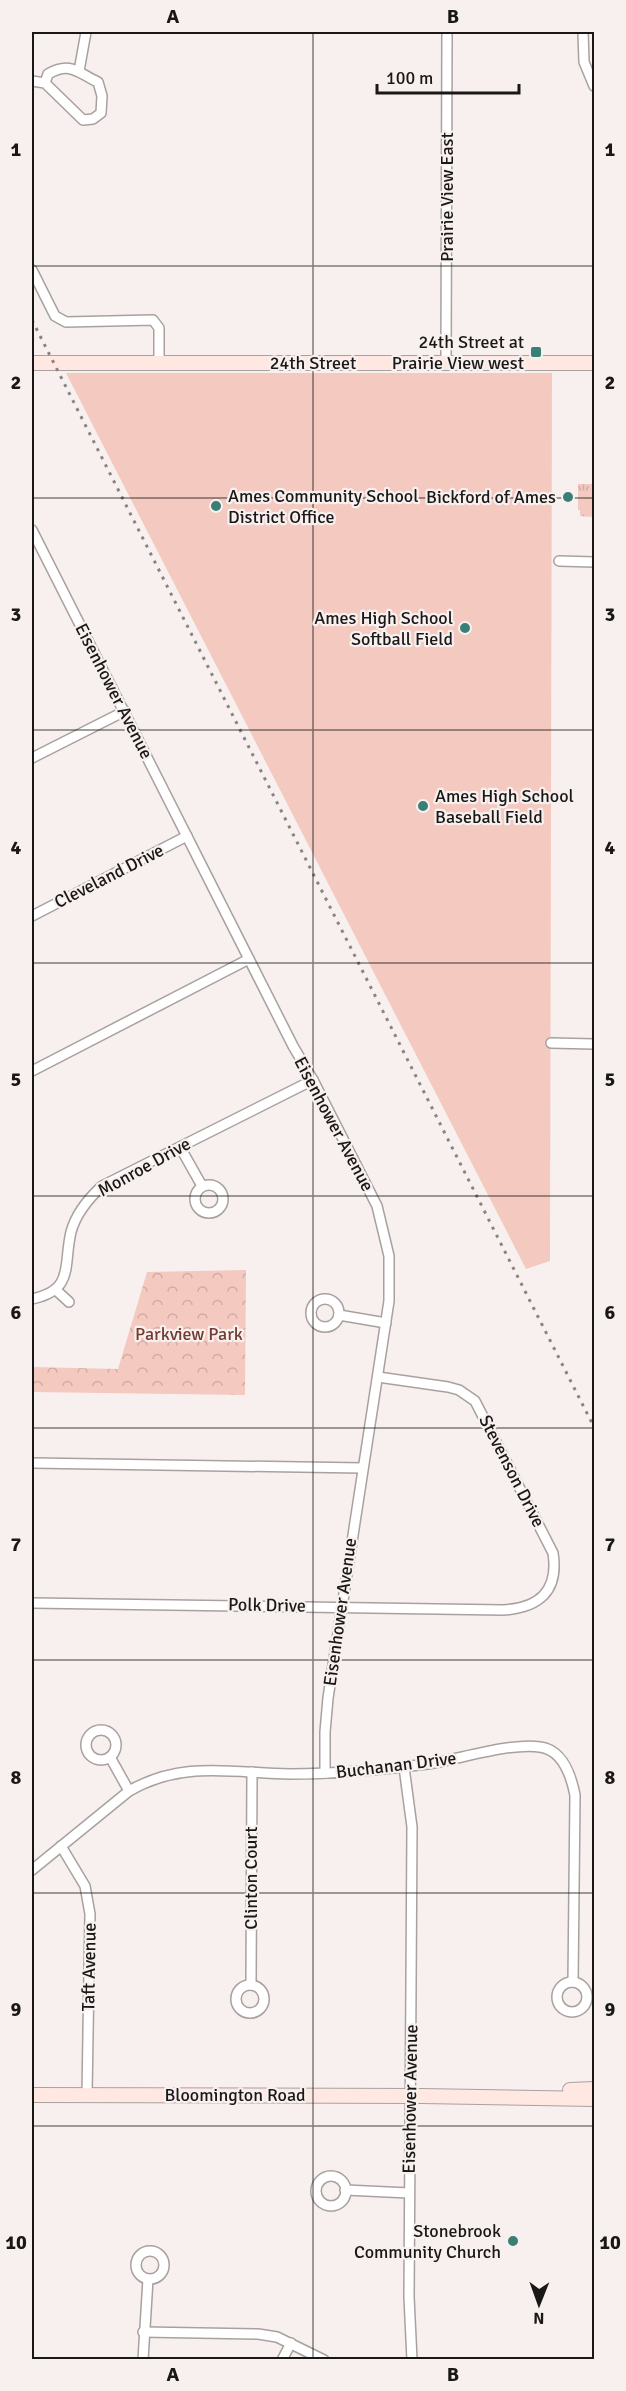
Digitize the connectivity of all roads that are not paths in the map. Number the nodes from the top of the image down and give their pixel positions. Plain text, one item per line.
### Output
1 (86, 32) edge
2 (447, 32) edge
3 (584, 32) edge
4 (79, 71) junction
5 (32, 81) edge
6 (45, 83) junction
7 (594, 86) edge
8 (32, 270) edge
9 (32, 363) edge
10 (159, 363) junction
11 (446, 363) junction
12 (594, 363) edge
13 (32, 530) edge
14 (559, 561) dead end
15 (594, 562) edge
16 (125, 711) junction
17 (32, 758) edge
18 (187, 836) junction
19 (32, 916) edge
20 (249, 959) junction
21 (551, 1043) dead end
22 (594, 1044) edge
23 (32, 1071) edge
24 (313, 1080) junction
25 (180, 1147) junction
26 (202, 1186) dead end
27 (56, 1290) junction
28 (32, 1299) edge
29 (69, 1302) dead end
30 (339, 1314) dead end
31 (386, 1323) junction
32 (378, 1377) junction
33 (32, 1463) edge
34 (362, 1468) junction
35 (32, 1603) edge
36 (342, 1606) junction
37 (503, 1610) joint
38 (110, 1757) dead end
39 (404, 1767) junction
40 (252, 1772) junction
41 (325, 1773) junction
42 (129, 1791) junction
43 (61, 1846) junction
44 (32, 1870) edge
45 (573, 1982) dead end
46 (251, 1985) dead end
47 (594, 2089) edge
48 (87, 2094) junction
49 (32, 2095) edge
50 (410, 2096) junction
51 (438, 2096) junction
52 (594, 2099) edge
53 (345, 2190) dead end
54 (409, 2193) junction
55 (148, 2279) dead end
56 (143, 2332) junction
57 (291, 2343) junction
58 (143, 2360) edge
59 (282, 2360) edge
60 (324, 2360) edge
61 (412, 2360) edge

1 - 4 street
2 - 11 street, Prairie View East
3 - 7 street
4 - 6 street
4 - 6 street
5 - 6 street
8 - 10 street
9 - 10 street, 24th Street
10 - 11 street, 24th Street
11 - 12 street, 24th Street
13 - 16 street, Eisenhower Avenue
14 - 15 street
16 - 17 street
16 - 18 street, Eisenhower Avenue
18 - 19 street, Cleveland Drive
18 - 20 street, Eisenhower Avenue
20 - 23 street
20 - 24 street, Eisenhower Avenue
21 - 22 street
24 - 25 street, Monroe Drive
24 - 31 street, Eisenhower Avenue
25 - 26 street
25 - 27 street, Monroe Drive
27 - 28 street
27 - 29 street
30 - 31 street
31 - 32 street, Eisenhower Avenue
32 - 34 street, Eisenhower Avenue
32 - 37 street, Stevenson Drive
33 - 34 street
34 - 36 street, Eisenhower Avenue
35 - 36 street, Polk Drive
36 - 37 street, Polk Drive
36 - 41 street, Eisenhower Avenue
38 - 42 street
39 - 41 street, Buchanan Drive
39 - 45 street, Buchanan Drive
39 - 50 street, Eisenhower Avenue
40 - 41 street, Buchanan Drive
40 - 42 street, Buchanan Drive
40 - 46 street, Clinton Court
42 - 43 street, Buchanan Drive
43 - 44 street, Buchanan Drive
43 - 48 street, Taft Avenue
47 - 51 street, Bloomington Road
48 - 49 street, Bloomington Road
48 - 50 street, Bloomington Road
50 - 51 street, Bloomington Road
50 - 54 street, Eisenhower Avenue
51 - 52 street, Bloomington Road
53 - 54 street
54 - 61 street, Eisenhower Avenue
55 - 56 street
56 - 57 street
56 - 58 street
57 - 59 street
57 - 60 street

